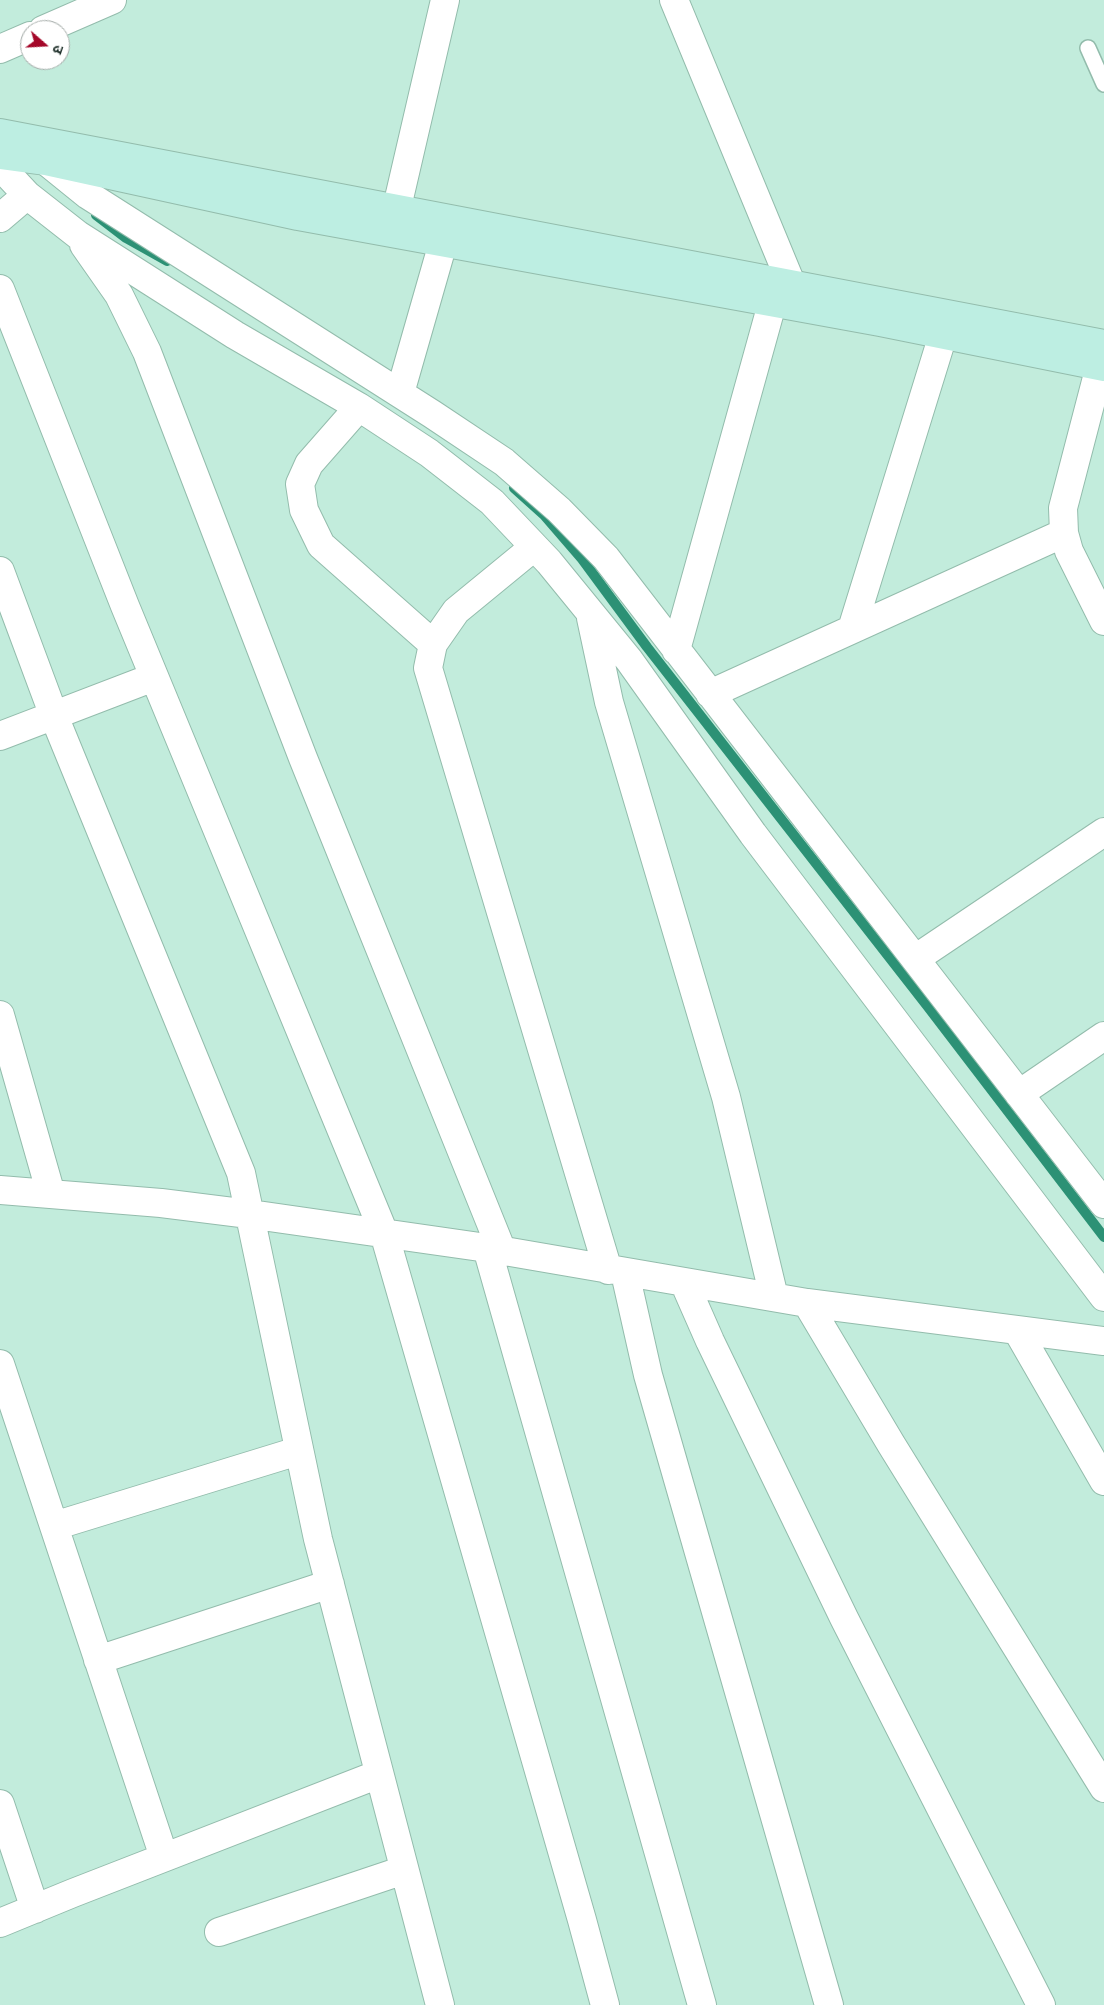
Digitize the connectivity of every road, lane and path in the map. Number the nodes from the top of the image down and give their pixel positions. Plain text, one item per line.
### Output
1 (112, 0) edge
2 (445, 0) edge
3 (674, 0) edge
4 (66, 20) edge
5 (20, 40) edge
6 (1088, 48) dead end
7 (0, 49) edge
8 (1104, 84) edge
9 (0, 133) edge
10 (0, 155) edge
11 (46, 161) junction
12 (0, 166) edge
13 (27, 196) junction
14 (397, 208) junction
15 (0, 218) edge
16 (78, 235) junction
17 (443, 243) junction
18 (792, 283) junction
19 (0, 289) edge
20 (772, 304) junction
21 (943, 335) junction
22 (1103, 359) edge
23 (400, 393) junction
24 (359, 408) junction
25 (1064, 533) junction
26 (534, 547) junction
27 (0, 571) edge
28 (591, 614) junction
29 (1104, 621) edge
30 (852, 629) junction
31 (433, 644) junction
32 (676, 650) junction
33 (154, 677) junction
34 (710, 694) junction
35 (54, 716) junction
36 (0, 736) edge
37 (1104, 832) edge
38 (915, 959) junction
39 (0, 1015) edge
40 (1104, 1036) edge
41 (1019, 1094) junction
42 (0, 1190) edge
43 (51, 1194) junction
44 (1104, 1204) edge
45 (249, 1214) junction
46 (384, 1233) junction
47 (494, 1250) junction
48 (617, 1271) junction
49 (684, 1282) junction
50 (774, 1297) junction
51 (1104, 1297) edge
52 (807, 1303) junction
53 (1017, 1330) junction
54 (1104, 1341) edge
55 (0, 1364) edge
56 (298, 1451) junction
57 (1104, 1481) edge
58 (54, 1526) junction
59 (330, 1584) junction
60 (98, 1660) junction
61 (379, 1774) junction
62 (1104, 1788) edge
63 (0, 1804) edge
64 (164, 1857) junction
65 (404, 1870) junction
66 (35, 1909) junction
67 (0, 1924) edge
68 (219, 1932) dead end
69 (440, 2005) edge
70 (605, 2005) edge
71 (702, 2005) edge
72 (828, 2005) edge
73 (1041, 2005) edge

1 - 4 street
2 - 14 street
3 - 18 street
5 - 7 street
6 - 8 lane
9 - 14 street
10 - 11 street
11 - 17 street
11 - 23 street
12 - 13 street
13 - 15 street
13 - 16 street
14 - 18 street
16 - 24 street
16 - 47 street
17 - 20 street
17 - 23 street
18 - 22 street
19 - 33 street
20 - 21 street
20 - 32 street
21 - 22 street
21 - 30 street
22 - 25 street
23 - 32 street
24 - 26 street
24 - 31 street
25 - 29 street
25 - 30 street
26 - 28 street
26 - 31 street
27 - 35 street
28 - 50 street
28 - 51 street
30 - 34 street
31 - 48 street
32 - 34 street
33 - 35 street
33 - 46 street
34 - 38 street
35 - 36 street
35 - 45 street
37 - 38 street
38 - 41 street
39 - 43 street
40 - 41 street
41 - 44 street
42 - 43 street
43 - 45 street
45 - 46 street
45 - 56 street
46 - 47 street
46 - 70 street
47 - 48 street
47 - 71 street
48 - 49 street
48 - 72 street
49 - 50 street
49 - 73 street
50 - 52 street
52 - 53 street
52 - 62 street
53 - 54 street
53 - 57 street
55 - 58 street
56 - 58 street
56 - 59 street
58 - 60 street
59 - 60 street
59 - 61 street
60 - 64 street
61 - 64 street
61 - 65 street
63 - 66 street
64 - 66 street
65 - 68 street
65 - 69 street
66 - 67 street

